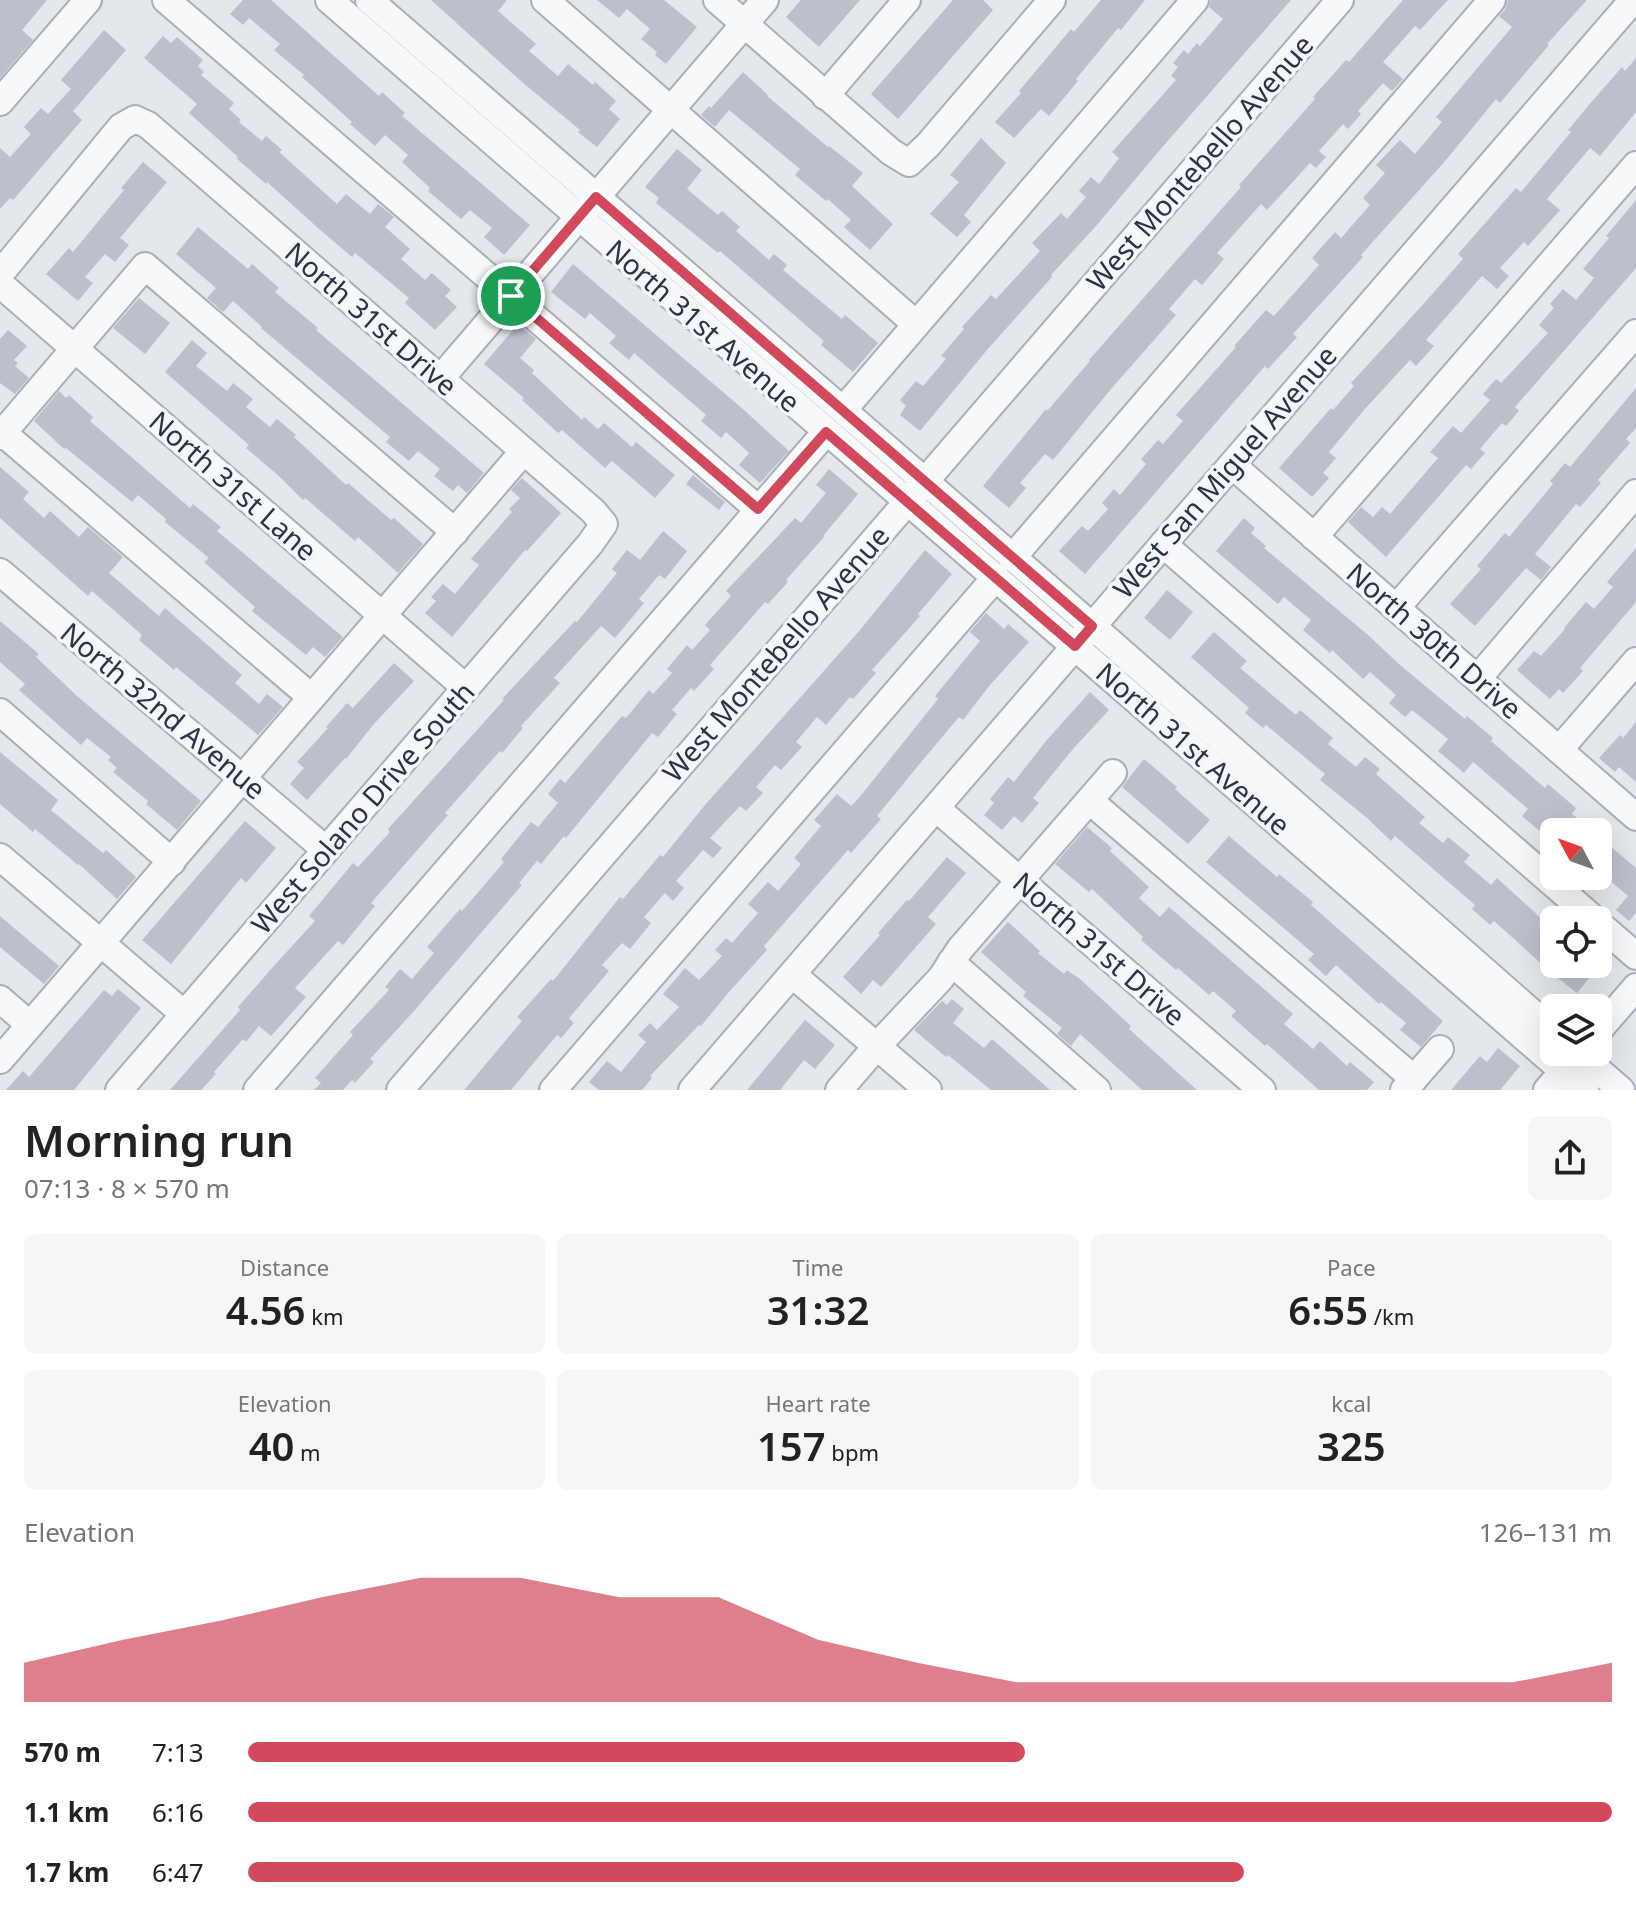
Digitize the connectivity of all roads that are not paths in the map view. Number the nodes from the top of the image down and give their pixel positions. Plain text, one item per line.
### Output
1 (88, 0) edge
2 (166, 0) edge
3 (369, 0) edge
4 (545, 0) edge
5 (717, 0) edge
6 (765, 0) edge
7 (907, 0) edge
8 (1052, 0) edge
9 (1195, 0) edge
10 (1340, 0) edge
11 (1492, 0) edge
12 (1633, 0) edge
13 (331, 1) edge
14 (745, 24) junction
15 (825, 96) junction
16 (0, 102) edge
17 (671, 110) junction
18 (1636, 165) edge
19 (596, 197) junction
20 (578, 218) junction
21 (0, 274) edge
22 (0, 284) edge
23 (511, 296) junction
24 (916, 324) junction
25 (1636, 333) edge
26 (74, 349) junction
27 (440, 379) junction
28 (843, 410) junction
29 (826, 432) junction
30 (2, 435) edge
31 (523, 452) junction
32 (1232, 465) junction
33 (916, 492) junction
34 (1636, 493) edge
35 (758, 509) junction
36 (604, 524) joint
37 (455, 532) junction
38 (1314, 537) junction
39 (1163, 544) junction
40 (1004, 568) junction
41 (0, 572) edge
42 (1396, 608) junction
43 (383, 616) junction
44 (1083, 636) junction
45 (1636, 661) edge
46 (1478, 678) junction
47 (466, 688) junction
48 (311, 697) junction
49 (0, 712) edge
50 (1559, 750) junction
51 (1113, 773) dead end
52 (243, 779) junction
53 (1090, 801) junction
54 (936, 808) junction
55 (1636, 817) edge
56 (1314, 839) junction
57 (326, 850) junction
58 (0, 857) edge
59 (172, 862) junction
60 (1020, 880) junction
61 (1578, 906) edge
62 (1612, 936) edge
63 (101, 943) junction
64 (1636, 956) edge
65 (951, 962) junction
66 (793, 975) junction
67 (1636, 987) edge
68 (0, 999) edge
69 (184, 1014) junction
70 (1612, 1015) edge
71 (1540, 1021) edge
72 (30, 1025) junction
73 (1540, 1038) edge
74 (877, 1046) junction
75 (1440, 1049) dead end
76 (0, 1060) edge
77 (1571, 1066) edge
78 (1574, 1066) edge
79 (1409, 1085) edge
80 (119, 1090) edge
81 (257, 1090) edge
82 (400, 1090) edge
83 (553, 1090) edge
84 (692, 1090) edge
85 (839, 1090) edge
86 (928, 1090) edge
87 (1097, 1090) edge
88 (1262, 1090) edge
89 (1585, 1090) edge
90 (1621, 1090) edge

1 - 16 street
2 - 23 street
3 - 19 street, North 31st Avenue
4 - 17 street
5 - 14 street
6 - 14 street
7 - 15 street
8 - 15 street
9 - 24 street
10 - 33 street, West Montebello Avenue
11 - 40 street
12 - 32 street, West San Miguel Avenue
13 - 20 street, North 31st Avenue
14 - 15 street
14 - 17 street
17 - 19 street
17 - 24 street
18 - 38 street
19 - 20 street
19 - 28 street, North 31st Avenue
20 - 23 street
20 - 29 street, North 31st Avenue
21 - 27 street, North 31st Drive
22 - 26 street, North 31st Lane
23 - 27 street
23 - 35 street
24 - 28 street
25 - 42 street
26 - 30 street
26 - 37 street
26 - 43 street, North 31st Lane
27 - 31 street, North 31st Drive
28 - 33 street, North 31st Avenue
29 - 33 street, North 31st Avenue
29 - 35 street
30 - 48 street
31 - 36 street, North 31st Drive
31 - 37 street
32 - 38 street, North 30th Drive
32 - 39 street, West San Miguel Avenue
33 - 40 street, North 31st Avenue
33 - 82 street, West Montebello Avenue
34 - 46 street
35 - 81 street
36 - 47 street, West Solano Drive South
37 - 43 street
38 - 42 street, North 30th Drive
39 - 44 street, West San Miguel Avenue
39 - 61 street
40 - 44 street, North 31st Avenue
40 - 83 street
41 - 52 street, North 32nd Avenue
42 - 46 street, North 30th Drive
43 - 47 street, North 31st Lane
43 - 48 street
44 - 54 street, West San Miguel Avenue
44 - 56 street, North 31st Avenue
45 - 50 street
46 - 50 street, North 30th Drive
47 - 57 street, West Solano Drive South
48 - 52 street
49 - 59 street
50 - 55 street, North 30th Drive
51 - 53 street
52 - 57 street, North 32nd Avenue
52 - 59 street
53 - 60 street
53 - 79 street
54 - 60 street, North 31st Drive
54 - 66 street, West San Miguel Avenue
56 - 71 street, North 31st Avenue
56 - 73 street, North 31st Avenue
57 - 69 street, West Solano Drive South
58 - 63 street
59 - 63 street
60 - 65 street
60 - 88 street, North 31st Drive
62 - 64 street
63 - 69 street
63 - 72 street
65 - 74 street
65 - 87 street
66 - 74 street
66 - 84 street, West San Miguel Avenue
67 - 70 street
68 - 72 street
69 - 80 street, West Solano Drive South
72 - 76 street
74 - 85 street
74 - 86 street
75 - 79 street
77 - 89 street, North 31st Avenue
78 - 90 street, North 31st Avenue

